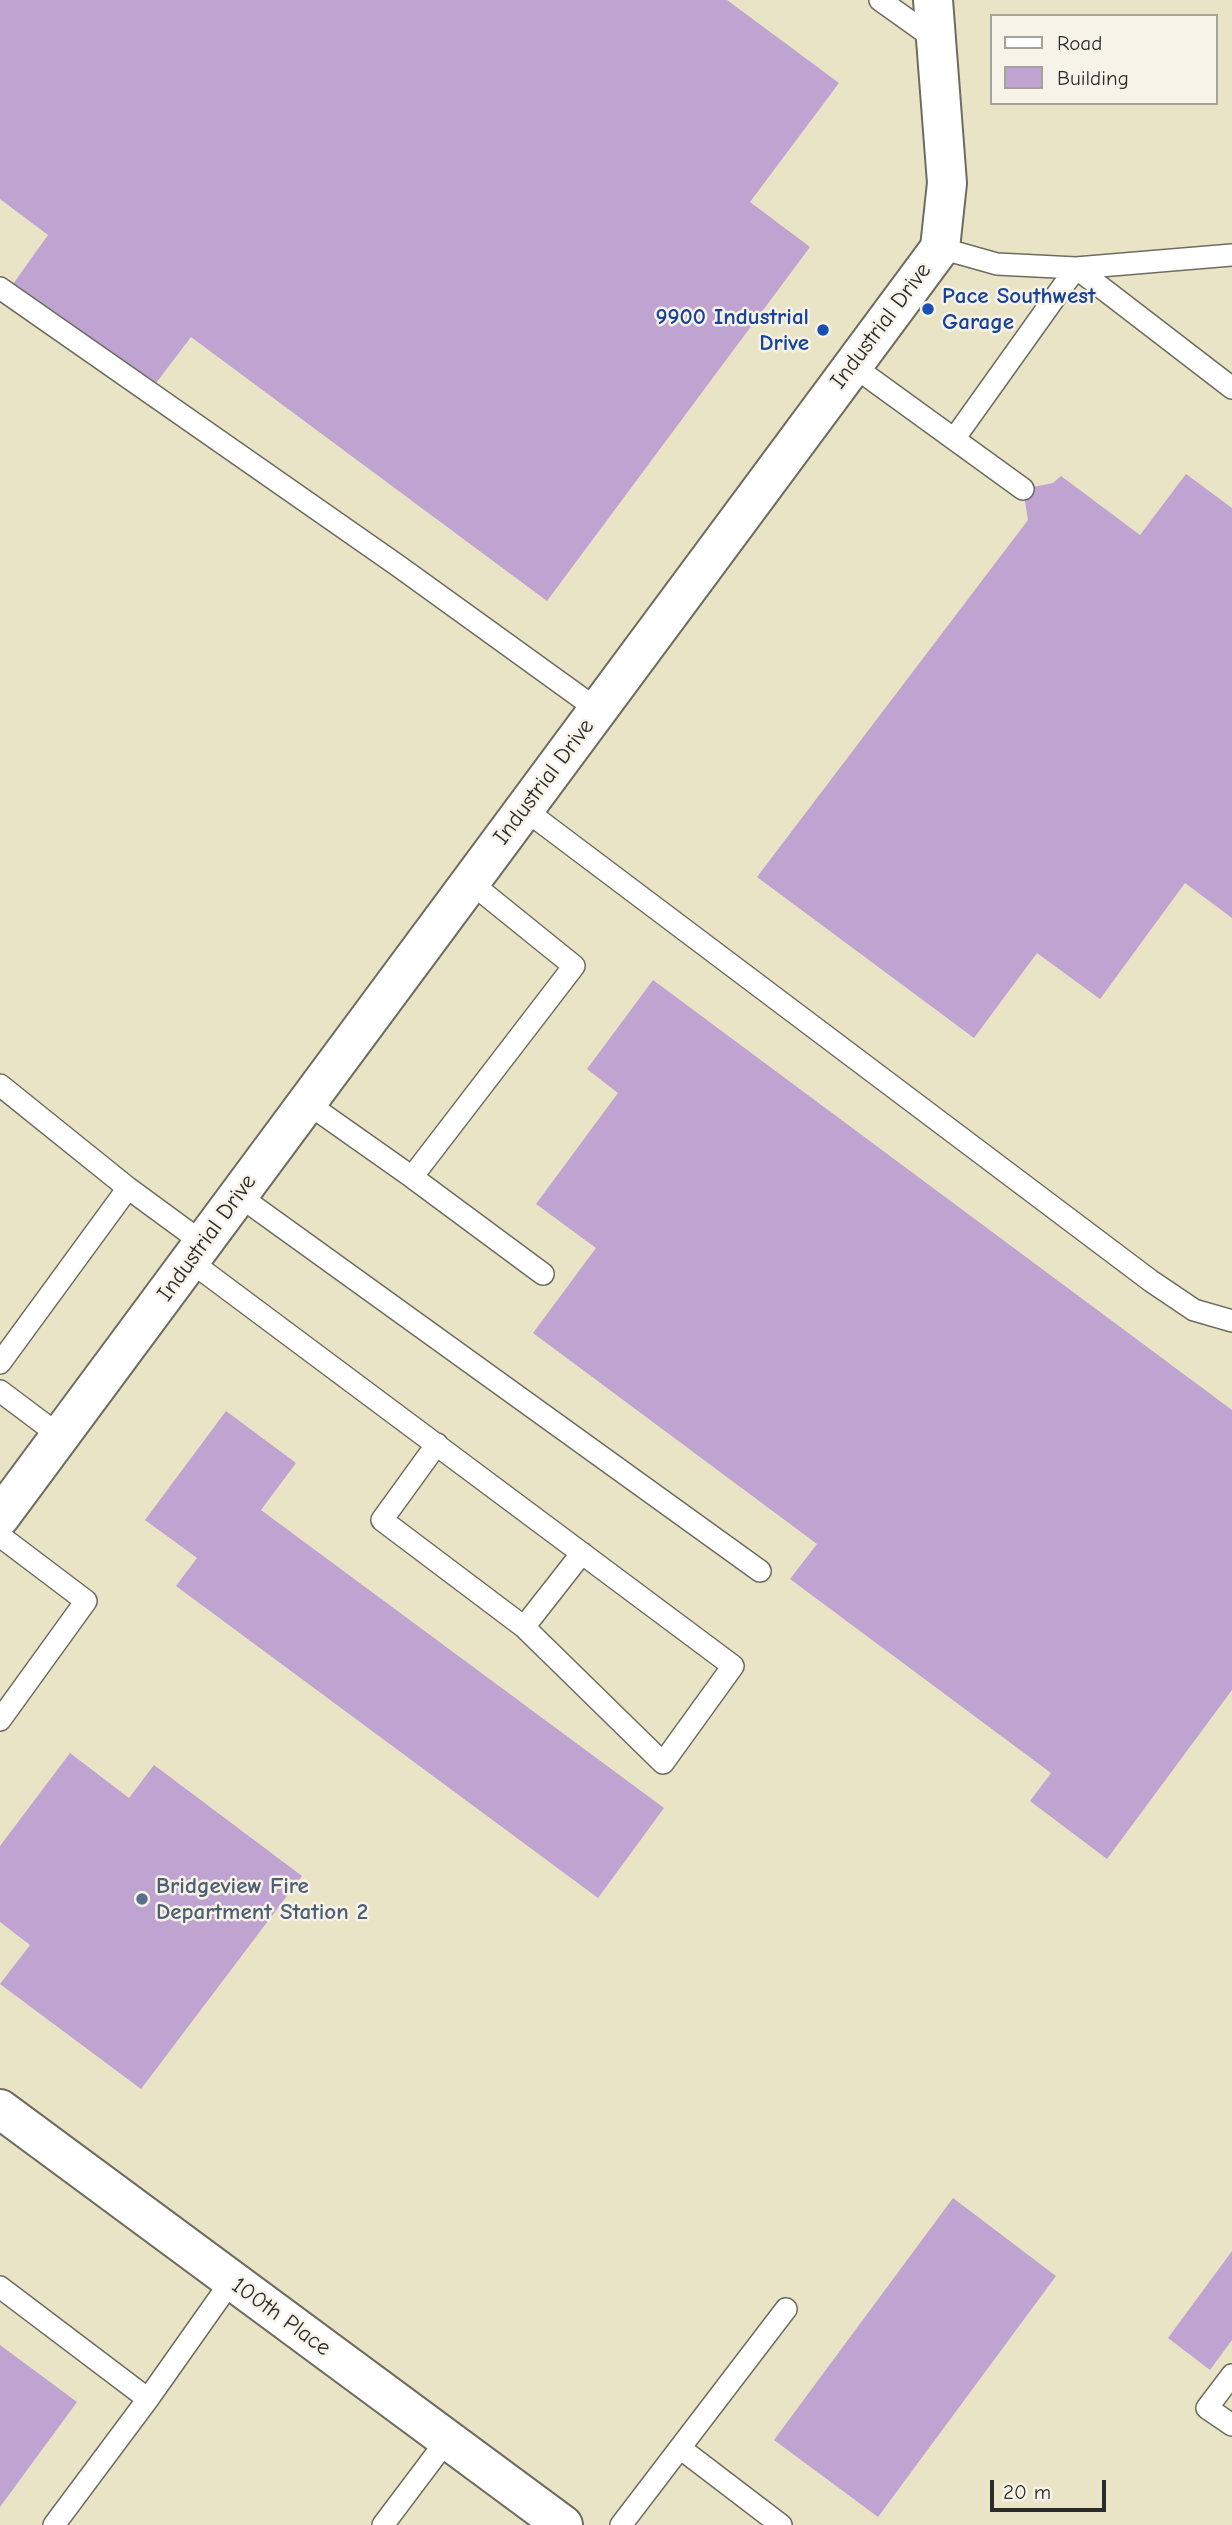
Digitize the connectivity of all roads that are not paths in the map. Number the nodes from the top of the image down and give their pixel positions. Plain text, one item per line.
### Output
1 (880, 0) edge
2 (933, 0) edge
3 (936, 40) junction
4 (940, 248) junction
5 (1232, 255) edge
6 (1076, 268) junction
7 (0, 288) edge
8 (852, 365) junction
9 (1232, 388) edge
10 (954, 439) junction
11 (1023, 489) dead end
12 (598, 710) junction
13 (524, 809) junction
14 (470, 882) junction
15 (0, 1085) edge
16 (307, 1103) junction
17 (412, 1177) junction
18 (128, 1188) junction
19 (238, 1195) junction
20 (197, 1252) junction
21 (543, 1275) dead end
22 (1232, 1321) edge
23 (0, 1363) edge
24 (0, 1391) edge
25 (60, 1436) junction
26 (436, 1444) junction
27 (0, 1517) edge
28 (0, 1536) edge
29 (582, 1553) junction
30 (760, 1571) dead end
31 (524, 1627) junction
32 (0, 1720) edge
33 (0, 2109) edge
34 (232, 2280) junction
35 (0, 2287) edge
36 (786, 2309) dead end
37 (1232, 2375) edge
38 (148, 2399) junction
39 (1232, 2426) edge
40 (447, 2440) junction
41 (680, 2448) junction
42 (54, 2525) edge
43 (383, 2525) edge
44 (563, 2525) edge
45 (621, 2525) edge
46 (781, 2525) edge

1 - 3 lane
2 - 3 street, Industrial Drive
3 - 4 street, Industrial Drive
4 - 6 lane
4 - 8 street, Industrial Drive
5 - 6 lane
6 - 9 lane
6 - 10 lane
7 - 12 lane
8 - 10 lane
8 - 12 street, Industrial Drive
10 - 11 lane
12 - 13 street, Industrial Drive
13 - 14 street, Industrial Drive
13 - 22 lane
14 - 16 street, Industrial Drive
14 - 17 lane
15 - 18 lane
16 - 17 lane
16 - 19 street, Industrial Drive
17 - 21 lane
18 - 20 lane
18 - 23 lane
19 - 20 street, Industrial Drive
19 - 30 lane
20 - 25 street, Industrial Drive
20 - 26 lane
24 - 25 lane
25 - 27 street, Industrial Drive
26 - 29 lane
26 - 31 lane
28 - 32 lane
29 - 31 lane
29 - 31 lane
33 - 34 street, 100th Place
34 - 38 lane
34 - 40 street, 100th Place
35 - 38 lane
36 - 41 lane
37 - 39 lane
38 - 42 lane
40 - 43 lane
40 - 44 street, 100th Place
41 - 45 lane
41 - 46 lane

